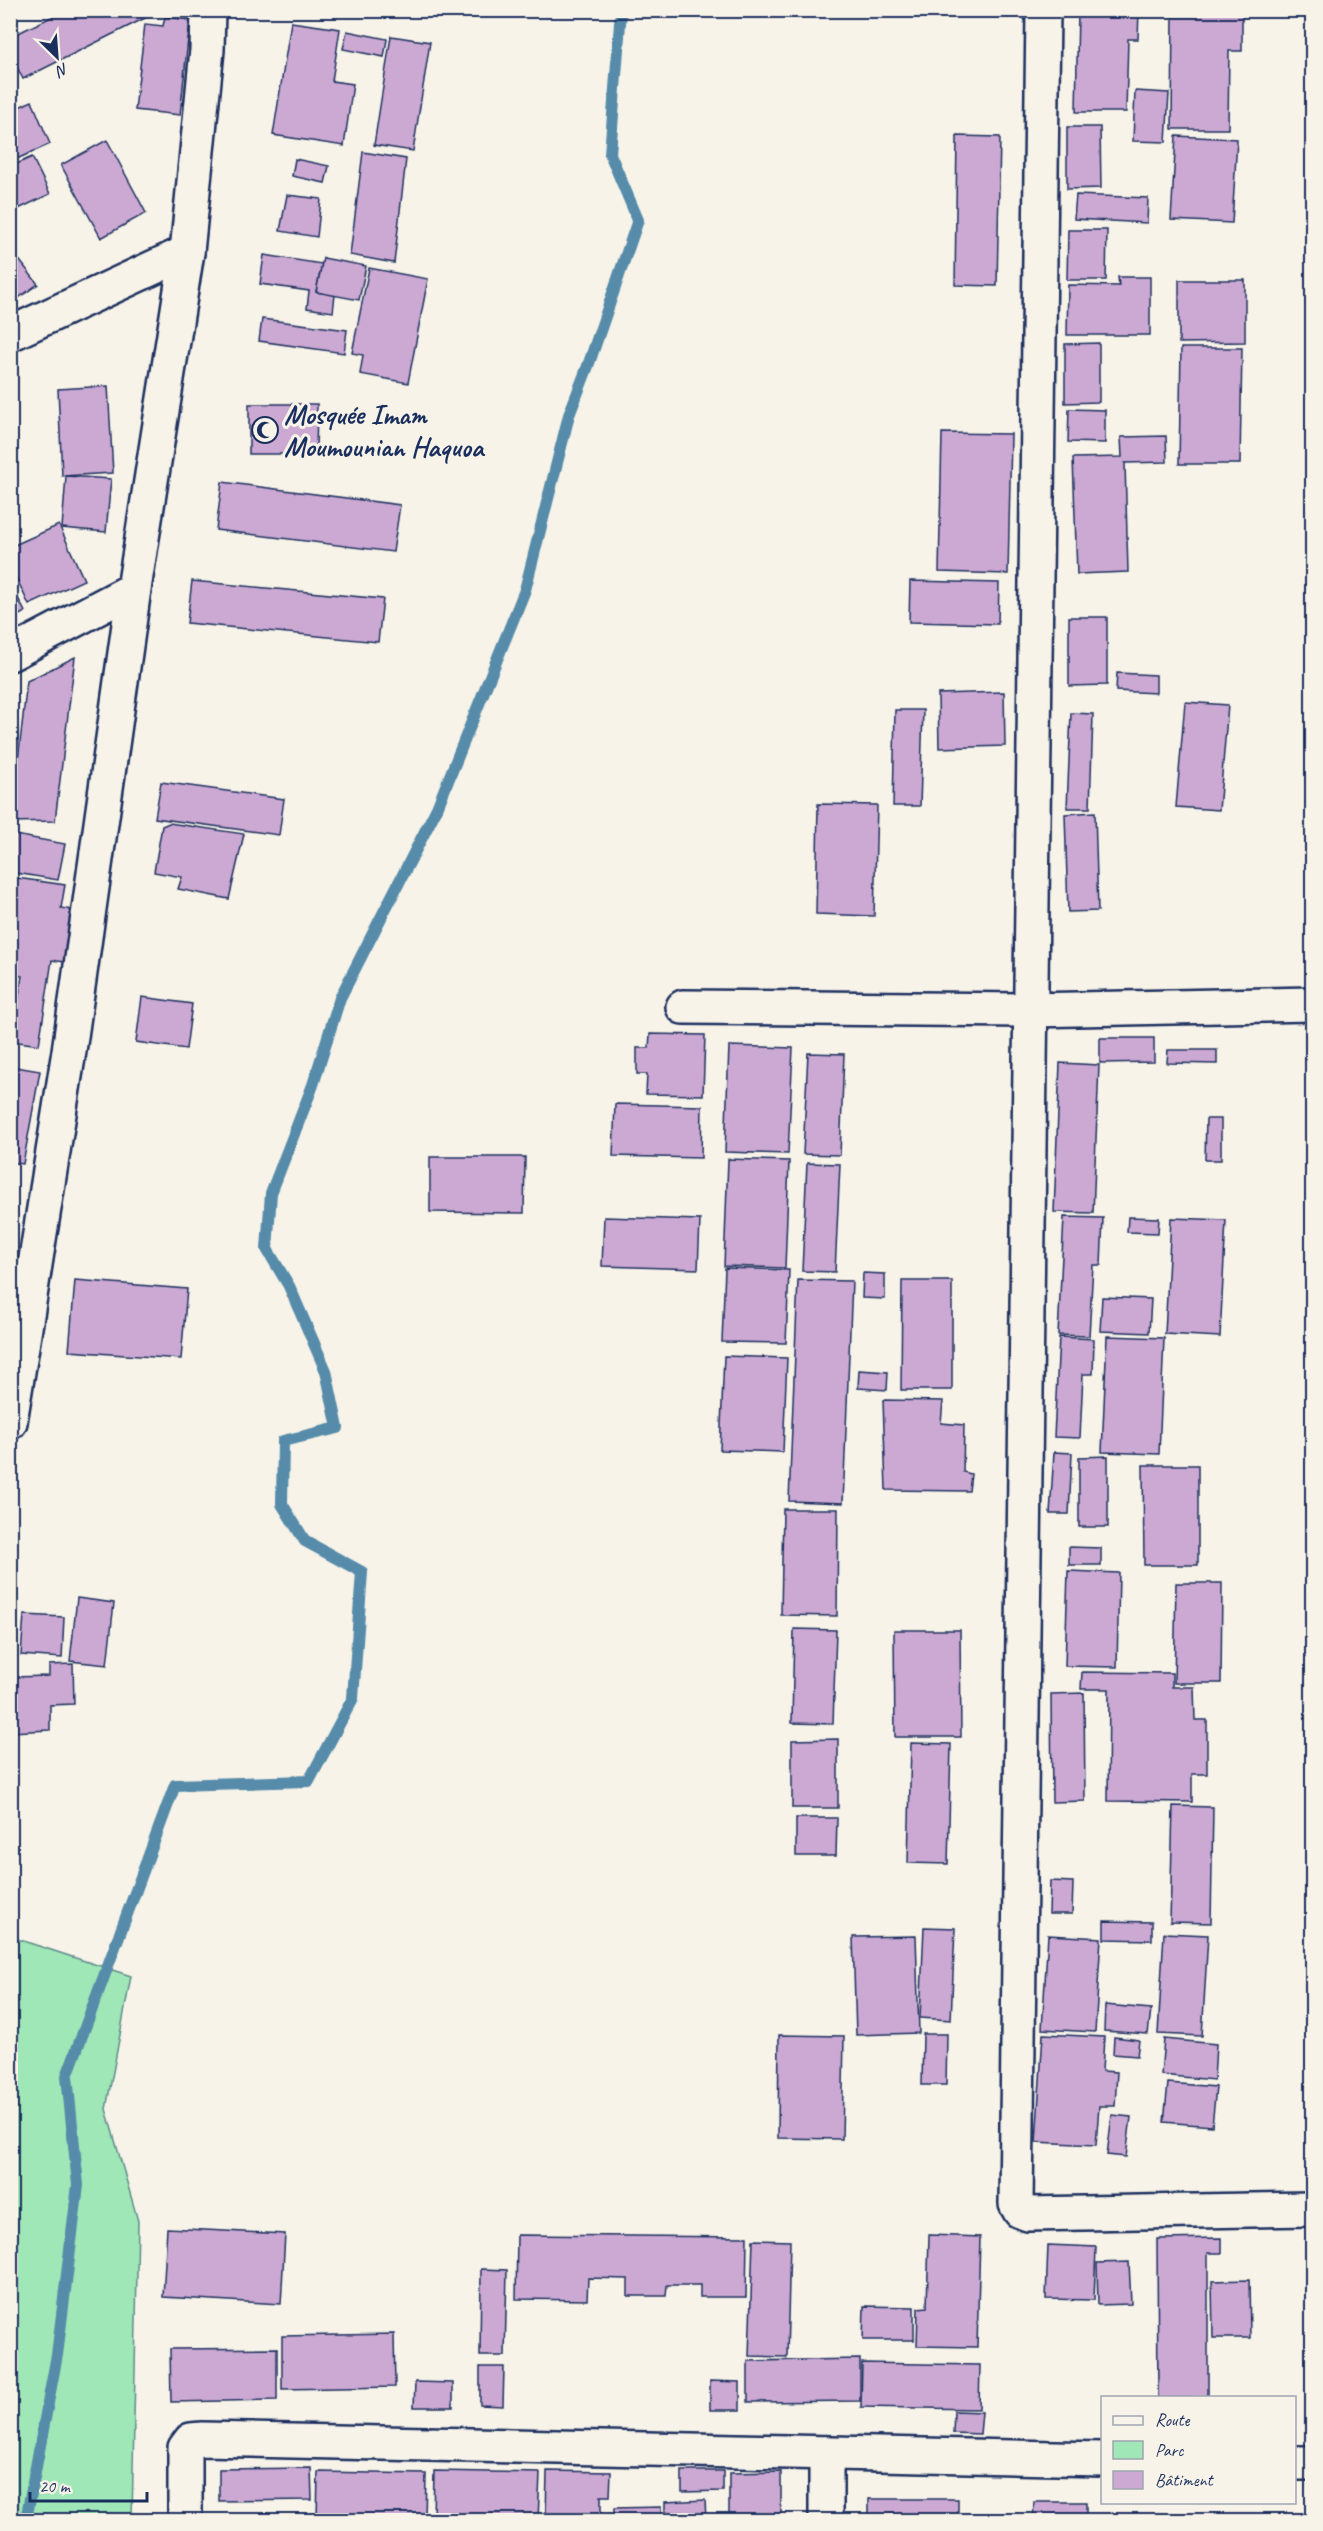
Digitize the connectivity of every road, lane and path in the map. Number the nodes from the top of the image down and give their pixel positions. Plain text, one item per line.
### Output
1 (208, 10) edge
2 (1043, 10) edge
3 (187, 252) junction
4 (10, 334) edge
5 (134, 589) junction
6 (10, 654) edge
7 (1312, 1004) edge
8 (683, 1008) dead end
9 (1030, 1010) junction
10 (10, 1422) edge
11 (1312, 2209) edge
12 (826, 2453) junction
13 (1101, 2459) edge
14 (1296, 2463) edge
15 (1312, 2463) edge
16 (185, 2520) edge
17 (826, 2520) edge

1 - 3 street
2 - 9 street
3 - 4 street
3 - 5 street
5 - 6 street
5 - 10 street
7 - 9 street
8 - 9 street
9 - 11 street
12 - 13 street
12 - 16 street
12 - 17 street
14 - 15 street

